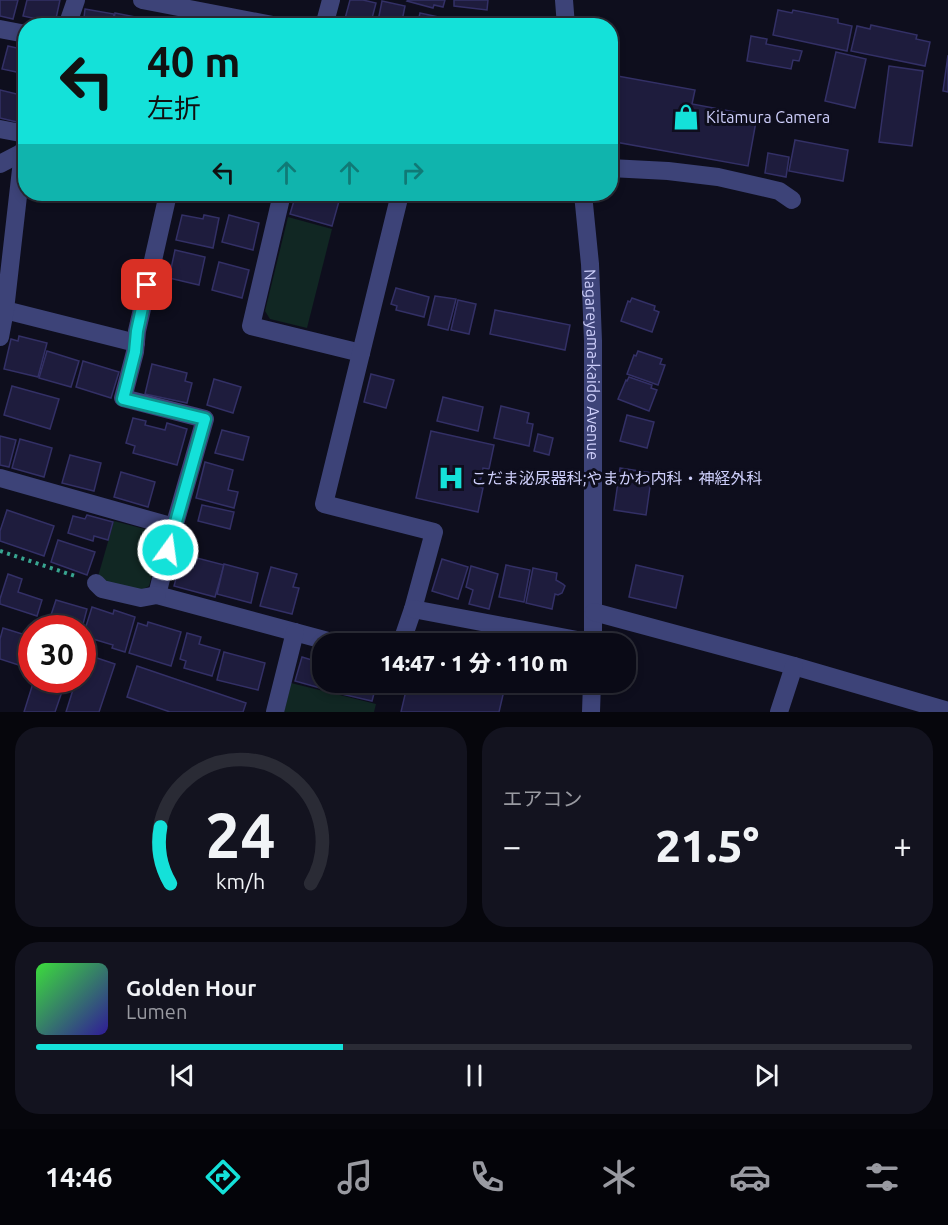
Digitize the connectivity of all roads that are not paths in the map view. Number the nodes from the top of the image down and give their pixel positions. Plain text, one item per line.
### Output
1 (76, 0) edge
2 (142, 0) edge
3 (331, 0) edge
4 (564, 0) edge
5 (70, 18) edge
6 (236, 18) edge
7 (326, 18) edge
8 (565, 18) edge
9 (0, 28) edge
10 (18, 32) edge
11 (0, 129) edge
12 (18, 140) edge
13 (18, 150) edge
14 (0, 164) edge
15 (618, 168) edge
16 (18, 199) edge
17 (792, 200) dead end
18 (166, 201) edge
19 (280, 201) edge
20 (398, 201) edge
21 (584, 201) edge
22 (4, 310) junction
23 (0, 337) edge
24 (136, 344) junction
25 (361, 352) junction
26 (0, 478) edge
27 (174, 527) junction
28 (96, 583) road end
29 (157, 595) junction
30 (413, 609) junction
31 (594, 612) junction
32 (295, 632) junction
33 (405, 633) edge
34 (540, 633) edge
35 (593, 633) edge
36 (312, 637) edge
37 (794, 666) junction
38 (592, 693) edge
39 (948, 711) edge
40 (275, 712) edge
41 (591, 712) edge
42 (779, 712) edge

1 - 5 street
2 - 6 street
3 - 7 street
4 - 8 street
9 - 10 street
11 - 12 street
13 - 14 street
15 - 17 street
16 - 22 street
18 - 24 street
19 - 25 street
20 - 25 street
21 - 31 street, Nagareyama-kaido Avenue
22 - 23 street
22 - 24 street
24 - 27 street
25 - 30 street
26 - 27 street
27 - 29 street
28 - 29 street
29 - 32 street
30 - 33 street
30 - 34 street
31 - 35 street, Nagareyama-kaido Avenue
31 - 37 street
32 - 36 street
32 - 40 street
37 - 39 street
37 - 42 street
38 - 41 street

